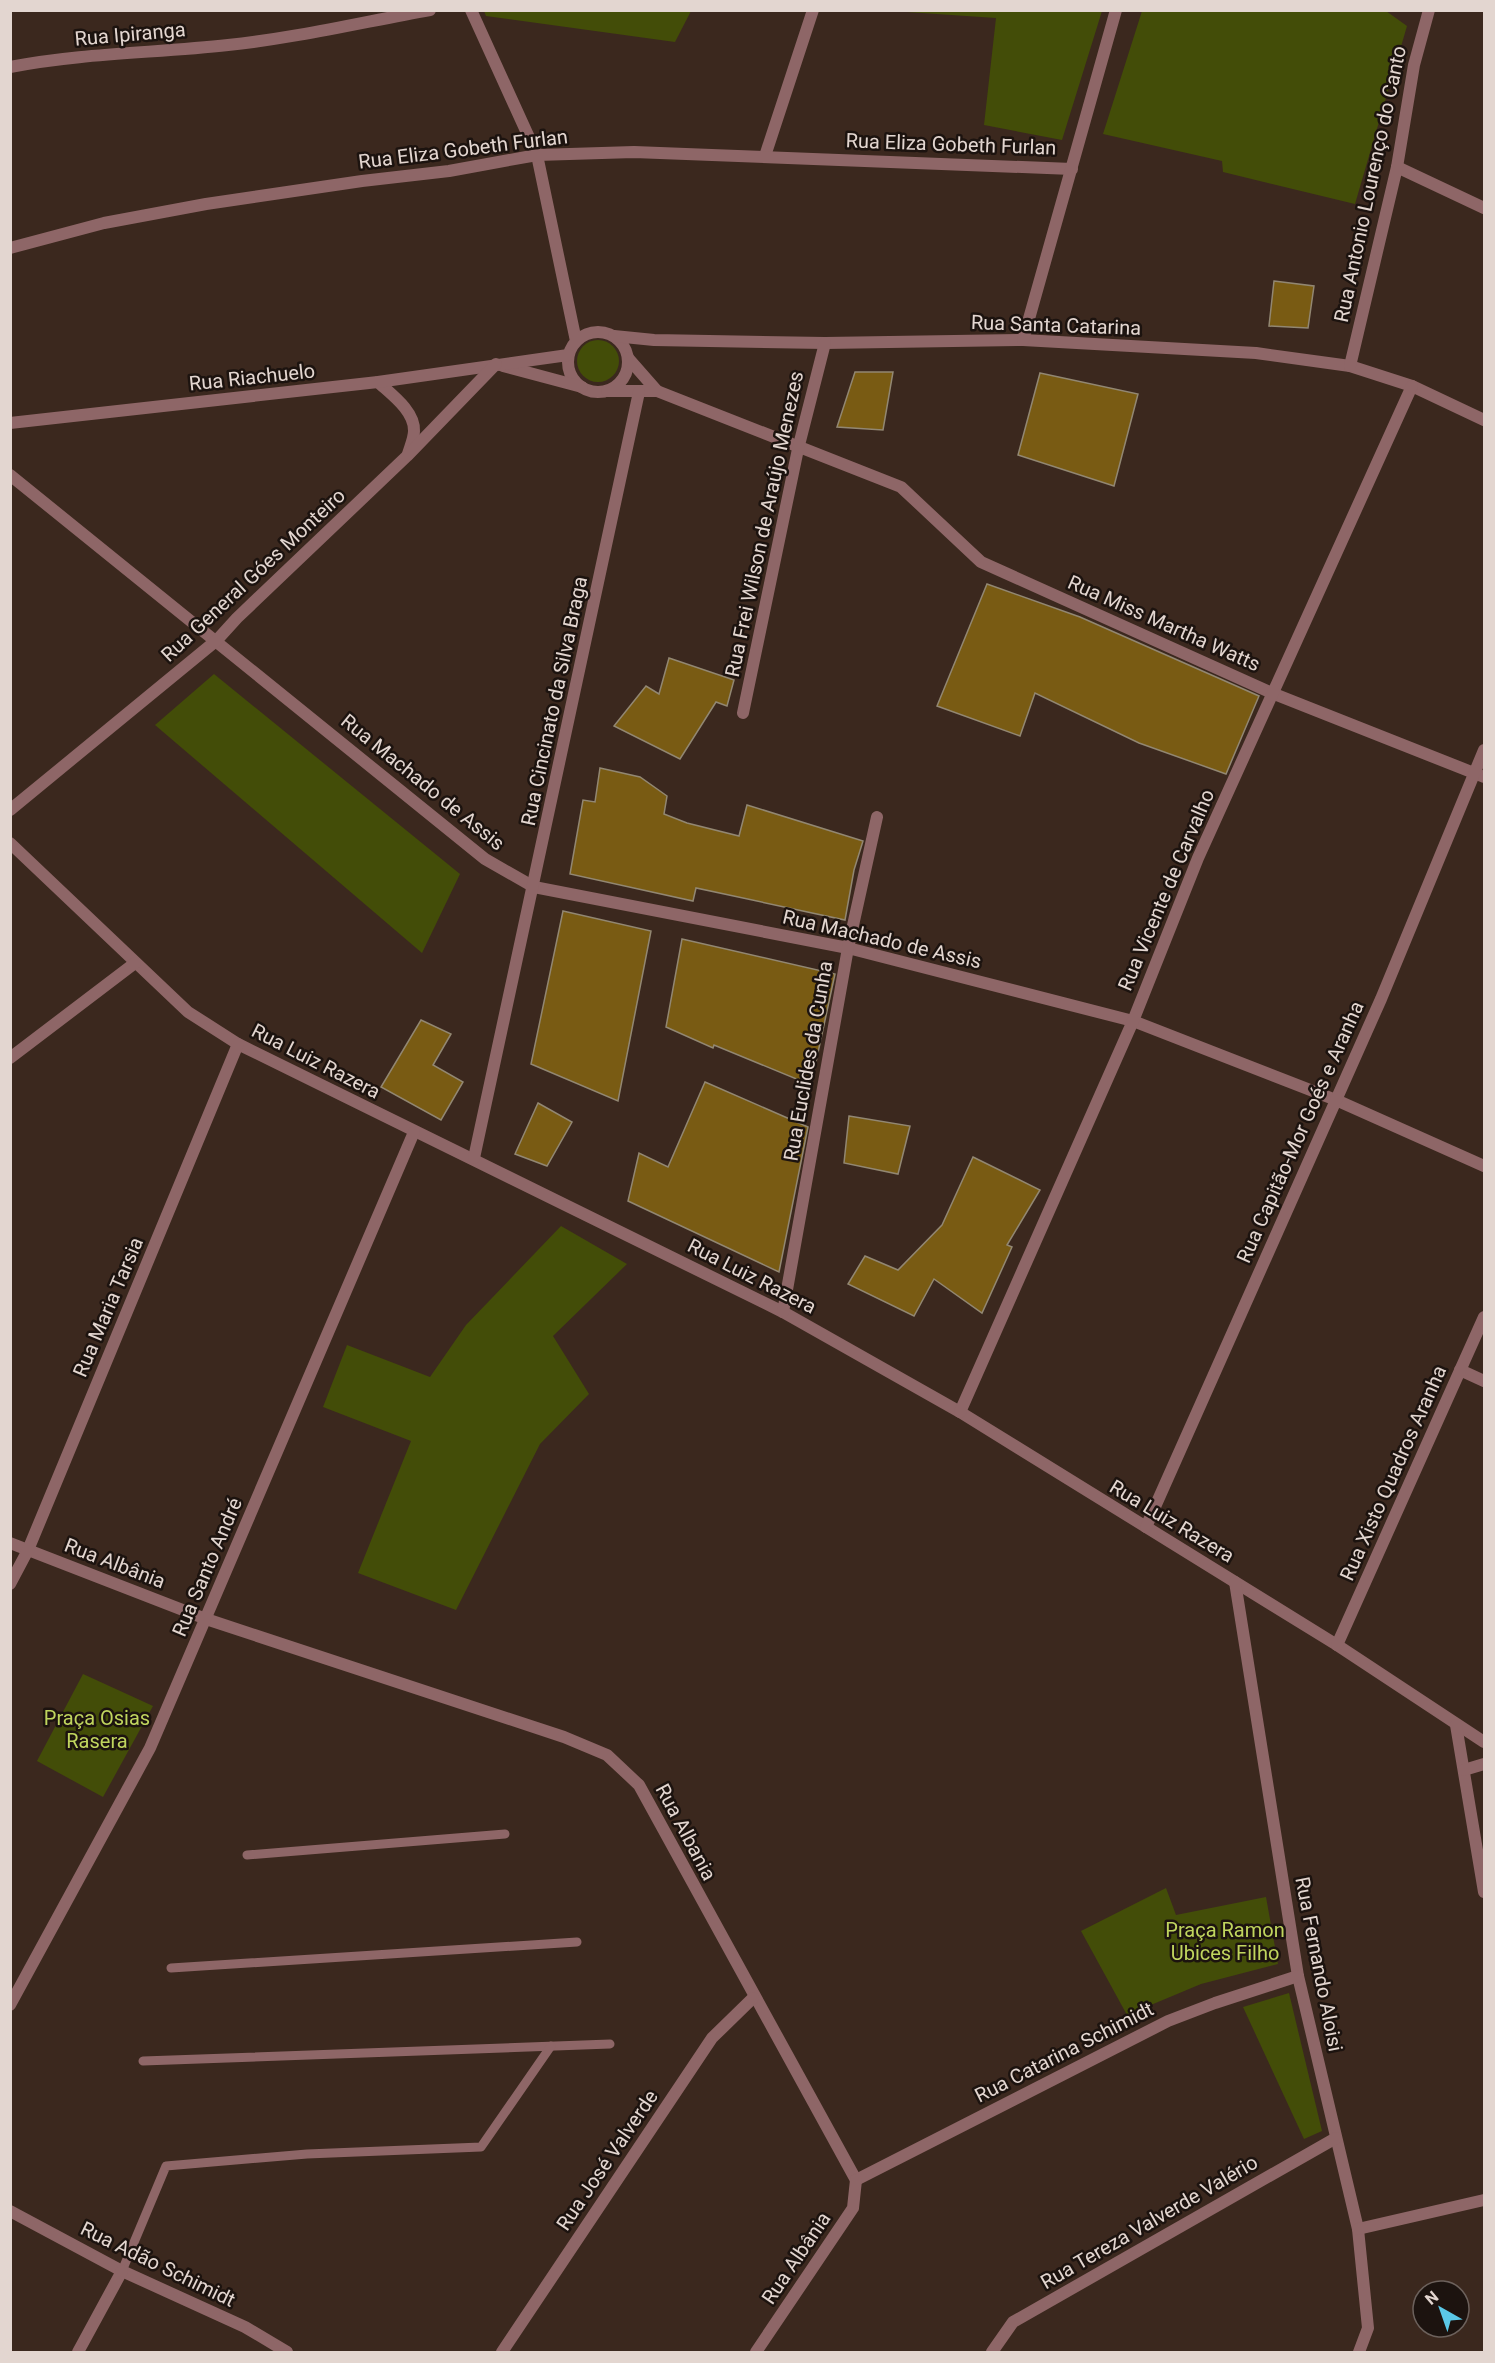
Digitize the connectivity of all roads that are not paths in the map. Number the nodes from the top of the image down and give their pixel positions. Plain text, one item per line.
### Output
1 (430, 10) edge
2 (471, 10) edge
3 (813, 10) edge
4 (1116, 10) edge
5 (1429, 10) edge
6 (10, 67) edge
7 (537, 155) junction
8 (765, 156) junction
9 (1397, 167) junction
10 (1072, 169) junction
11 (1485, 208) edge
12 (10, 248) edge
13 (614, 336) junction
14 (1023, 340) junction
15 (576, 341) junction
16 (825, 343) junction
17 (568, 355) junction
18 (628, 358) junction
19 (496, 364) junction
20 (1350, 366) junction
21 (378, 382) junction
22 (1413, 386) junction
23 (582, 387) junction
24 (607, 391) junction
25 (657, 391) junction
26 (639, 392) junction
27 (1485, 420) edge
28 (10, 423) edge
29 (798, 449) junction
30 (407, 456) junction
31 (10, 475) edge
32 (217, 640) junction
33 (1272, 693) junction
34 (743, 714) dead end
35 (1485, 750) edge
36 (1480, 775) edge
37 (10, 810) edge
38 (877, 818) dead end
39 (10, 843) edge
40 (534, 887) junction
41 (848, 948) junction
42 (135, 963) junction
43 (1133, 1021) junction
44 (238, 1044) junction
45 (10, 1058) edge
46 (1336, 1100) junction
47 (414, 1132) junction
48 (474, 1158) junction
49 (1485, 1166) edge
50 (783, 1312) junction
51 (1485, 1317) edge
52 (1460, 1370) junction
53 (1485, 1381) edge
54 (960, 1412) junction
55 (1146, 1527) junction
56 (10, 1543) edge
57 (28, 1550) junction
58 (1235, 1582) junction
59 (10, 1584) edge
60 (206, 1619) junction
61 (1337, 1645) junction
62 (1456, 1725) junction
63 (1485, 1742) edge
64 (1485, 1764) edge
65 (1464, 1770) junction
66 (505, 1834) dead end
67 (247, 1855) dead end
68 (1485, 1892) edge
69 (577, 1942) dead end
70 (171, 1968) dead end
71 (1298, 1976) junction
72 (753, 1998) junction
73 (10, 2005) edge
74 (610, 2044) dead end
75 (551, 2046) junction
76 (143, 2061) dead end
77 (1336, 2138) junction
78 (856, 2180) junction
79 (1485, 2200) edge
80 (10, 2211) edge
81 (1358, 2229) junction
82 (122, 2271) junction
83 (78, 2352) edge
84 (287, 2352) edge
85 (502, 2352) edge
86 (756, 2352) edge
87 (992, 2352) edge
88 (1360, 2352) edge

1 - 6 street, Rua Ipiranga
2 - 7 street
3 - 8 street
4 - 10 street
5 - 9 street, Rua Antonio Lourenço do Canto
7 - 8 street, Rua Eliza Gobeth Furlan
7 - 12 street, Rua Eliza Gobeth Furlan
7 - 15 street
8 - 10 street, Rua Eliza Gobeth Furlan
9 - 11 street
9 - 20 street, Rua Antonio Lourenço do Canto
10 - 14 street
13 - 15 street
13 - 16 street, Rua Santa Catarina
13 - 18 street
14 - 16 street, Rua Santa Catarina
14 - 20 street, Rua Santa Catarina
15 - 17 street
16 - 29 street, Rua Frei Wilson de Araújo Menezes
17 - 19 street, Rua Riachuelo
17 - 23 street
18 - 24 street
18 - 25 street
19 - 21 street, Rua Riachuelo
19 - 23 street, Rua Riachuelo
19 - 30 street, Rua General Góes Monteiro
20 - 22 street, Rua Santa Catarina
21 - 28 street, Rua Riachuelo
21 - 30 street
22 - 27 street, Rua Santa Catarina
22 - 33 street, Rua Vicente de Carvalho
23 - 24 street
24 - 26 street
25 - 26 street
25 - 29 street, Rua Miss Martha Watts
26 - 40 street, Rua Cincinato da Silva Braga
29 - 33 street, Rua Miss Martha Watts
29 - 34 street, Rua Frei Wilson de Araújo Menezes
30 - 32 street, Rua General Góes Monteiro
31 - 32 street, Rua Machado de Assis
32 - 37 street, Rua General Góes Monteiro
32 - 40 street, Rua Machado de Assis
33 - 36 street, Rua Miss Martha Watts
33 - 43 street, Rua Vicente de Carvalho
35 - 36 street, Rua Capitão-Mor Goés e Aranha
36 - 46 street, Rua Capitão-Mor Goés e Aranha
38 - 41 street, Rua Euclides da Cunha
39 - 42 street, Rua Luiz Razera
40 - 41 street, Rua Machado de Assis
40 - 48 street, Rua Cincinato da Silva Braga
41 - 43 street, Rua Machado de Assis
41 - 50 street, Rua Euclides da Cunha
42 - 44 street, Rua Luiz Razera
42 - 45 street
43 - 46 street, Rua Machado de Assis
43 - 54 street, Rua Vicente de Carvalho
44 - 47 street, Rua Luiz Razera
44 - 57 street, Rua Maria Tarsia
46 - 49 street, Rua Machado de Assis
46 - 55 street, Rua Capitão-Mor Goés e Aranha
47 - 48 street, Rua Luiz Razera
47 - 60 street, Rua Santo André
48 - 50 street, Rua Luiz Razera
50 - 54 street, Rua Luiz Razera
51 - 52 street, Rua Xisto Quadros Aranha
52 - 53 street
52 - 61 street, Rua Xisto Quadros Aranha
54 - 55 street, Rua Luiz Razera
55 - 58 street, Rua Luiz Razera
56 - 57 street, Rua Albânia
57 - 59 street, Rua Maria Tarsia
57 - 60 street, Rua Albânia
58 - 61 street, Rua Luiz Razera
58 - 71 street, Rua Fernando Aloisi
60 - 72 street, Rua Albania
60 - 73 street, Rua Santo André
61 - 62 street, Rua Luiz Razera
62 - 63 street, Rua Luiz Razera
62 - 65 street
64 - 65 street
65 - 68 street
66 - 67 lane
69 - 70 lane
71 - 77 street, Rua Fernando Aloisi
71 - 78 street, Rua Catarina Schimidt
72 - 78 street, Rua Albania
72 - 85 street, Rua José Valverde
74 - 75 lane
75 - 76 lane
75 - 82 lane
77 - 81 street, Rua Fernando Aloisi
77 - 87 street, Rua Tereza Valverde Valério
78 - 86 street, Rua Albânia
79 - 81 street
80 - 82 street, Rua Adão Schimidt
81 - 88 street, Rua Fernando Aloisi
82 - 83 street
82 - 84 street, Rua Adão Schimidt

